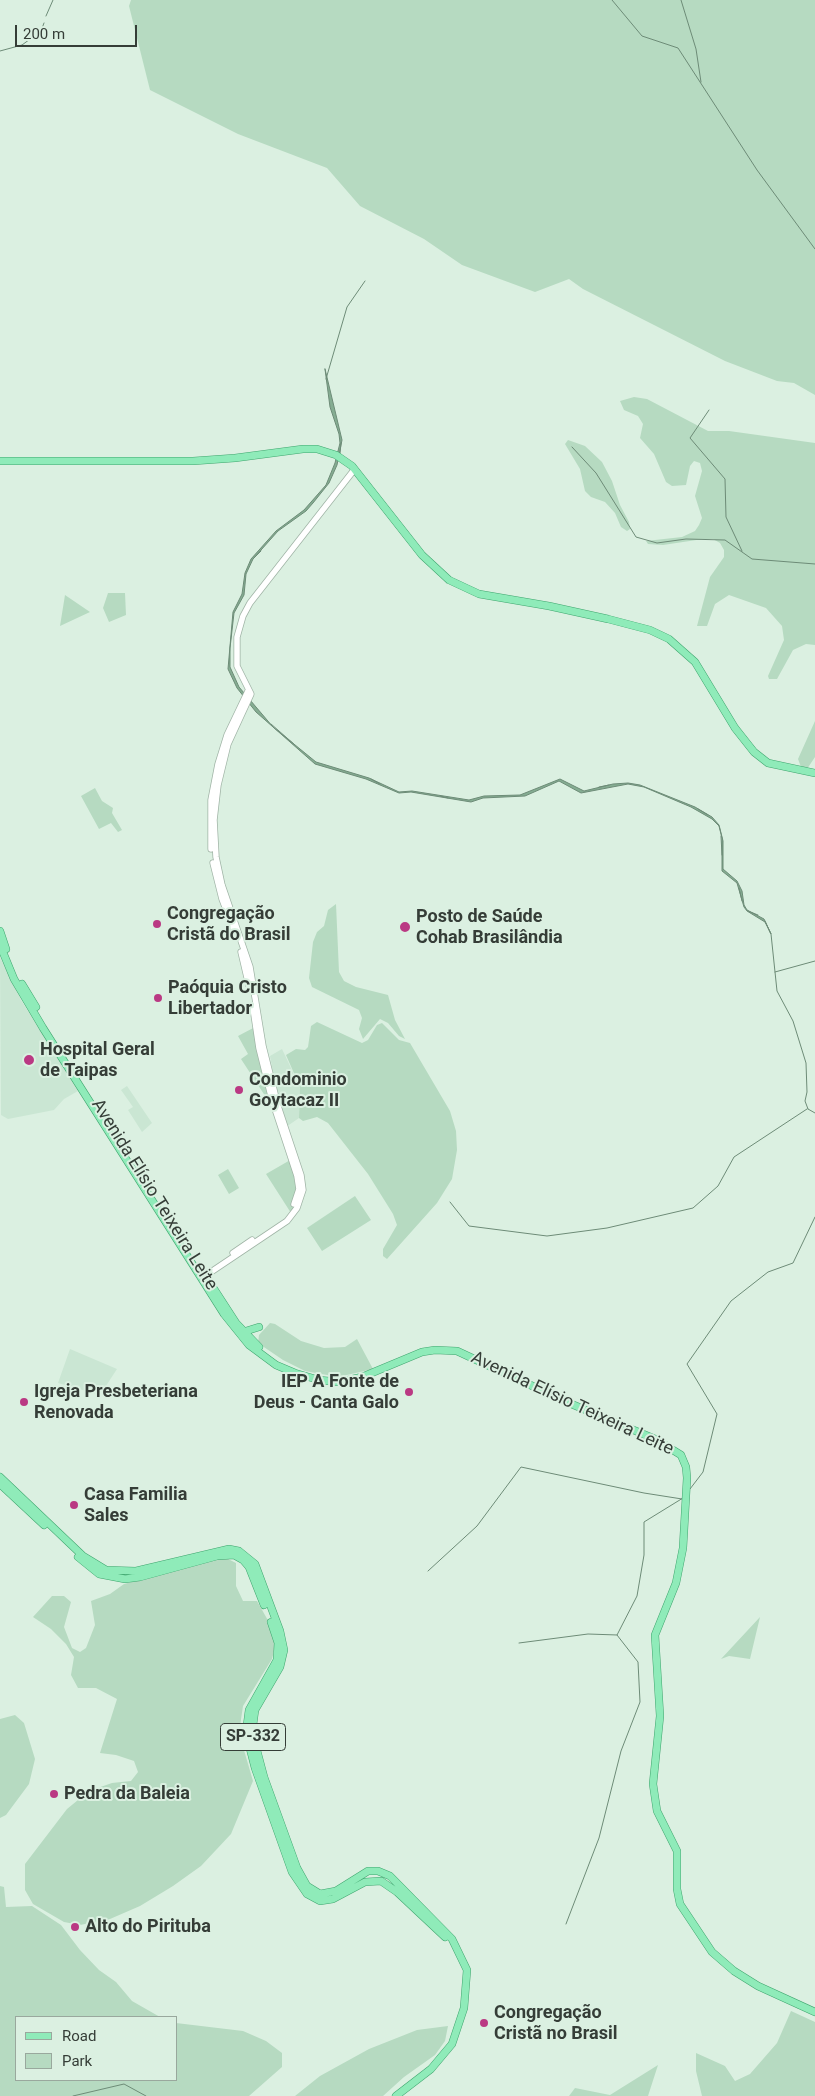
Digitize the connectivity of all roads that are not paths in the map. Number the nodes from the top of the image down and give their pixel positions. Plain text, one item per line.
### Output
1 (0, 461) edge
2 (354, 470) junction
3 (815, 773) edge
4 (0, 931) edge
5 (0, 945) edge
6 (205, 1275) junction
7 (259, 1326) dead end
8 (243, 1332) junction
9 (283, 1367) junction
10 (0, 1477) edge
11 (0, 1484) edge
12 (372, 1871) junction
13 (355, 1887) junction
14 (459, 1952) junction
15 (815, 2012) edge
16 (396, 2096) edge

1 - 2 main road
2 - 3 main road
2 - 6 street
4 - 6 main road, Avenida Elísio Teixeira Leite
5 - 9 main road, Avenida Elísio Teixeira Leite
6 - 8 main road, Avenida Elísio Teixeira Leite
7 - 8 main road
8 - 9 main road, Avenida Elísio Teixeira Leite
9 - 15 main road, Avenida Elísio Teixeira Leite
10 - 12 main road, SP-332
11 - 13 main road, SP-332
12 - 13 main road
12 - 14 main road, SP-332
13 - 14 main road, SP-332
14 - 16 main road, SP-332

